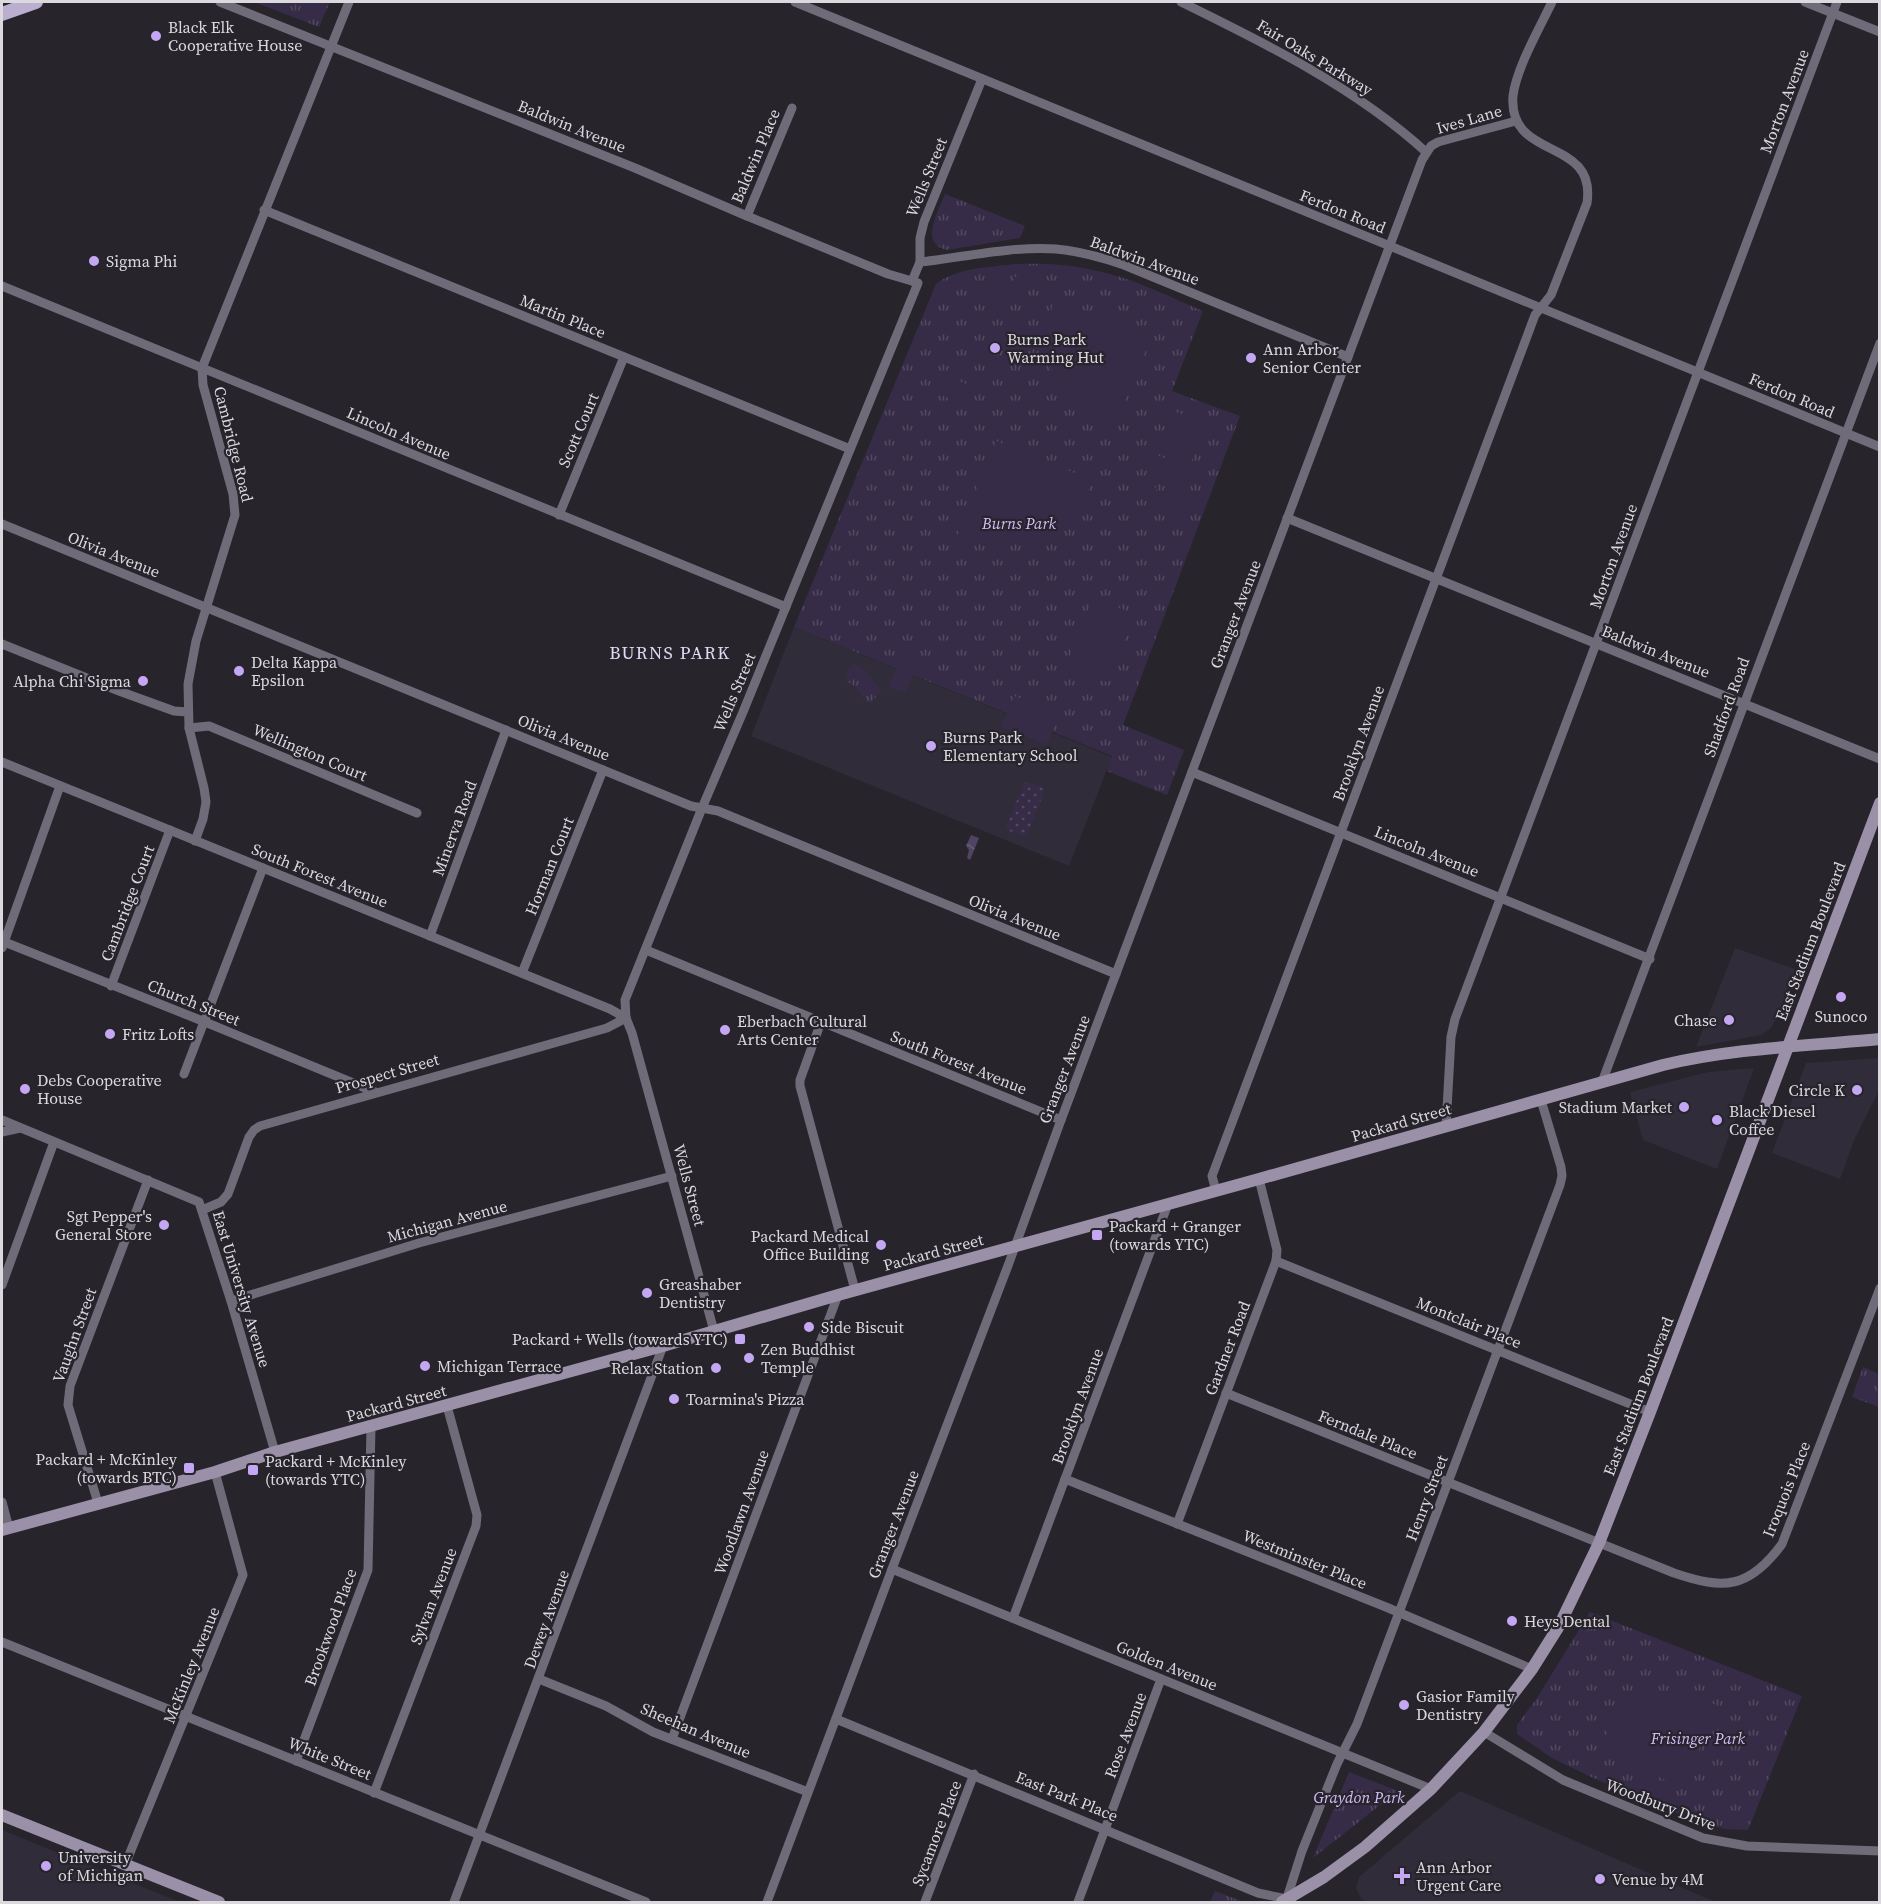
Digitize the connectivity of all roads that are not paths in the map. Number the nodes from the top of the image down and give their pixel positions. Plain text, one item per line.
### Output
1 (36, 2) edge
2 (220, 2) edge
3 (349, 2) edge
4 (795, 2) edge
5 (1181, 2) edge
6 (1552, 2) edge
7 (1805, 2) edge
8 (1837, 2) edge
9 (811, 5) edge
10 (1833, 13) junction
11 (2, 14) edge
12 (1880, 32) edge
13 (330, 45) junction
14 (982, 79) junction
15 (792, 108) dead end
16 (1516, 120) junction
17 (1426, 152) junction
18 (264, 210) junction
19 (747, 216) junction
20 (1390, 246) junction
21 (920, 262) junction
22 (912, 280) junction
23 (2, 286) edge
24 (1541, 309) junction
25 (1880, 343) edge
26 (624, 357) junction
27 (1348, 357) junction
28 (202, 368) junction
29 (1698, 372) junction
30 (1845, 433) junction
31 (1880, 447) edge
32 (850, 449) junction
33 (559, 515) junction
34 (1287, 518) junction
35 (2, 524) edge
36 (1435, 578) junction
37 (786, 607) junction
38 (206, 608) junction
39 (2, 644) edge
40 (1597, 644) junction
41 (1743, 702) junction
42 (188, 712) junction
43 (189, 728) junction
44 (506, 730) junction
45 (1880, 759) edge
46 (2, 762) edge
47 (603, 770) junction
48 (1192, 772) junction
49 (60, 786) junction
50 (1880, 803) edge
51 (702, 808) junction
52 (417, 813) dead end
53 (171, 830) junction
54 (1341, 832) junction
55 (195, 841) junction
56 (263, 868) junction
57 (1502, 898) junction
58 (430, 936) junction
59 (2, 944) edge
60 (646, 950) junction
61 (1650, 959) junction
62 (522, 973) junction
63 (1116, 974) junction
64 (111, 986) junction
65 (626, 1018) junction
66 (205, 1022) junction
67 (821, 1022) junction
68 (1880, 1039) edge
69 (1787, 1047) junction
70 (184, 1074) dead end
71 (1602, 1082) junction
72 (375, 1092) junction
73 (1541, 1100) junction
74 (2, 1120) edge
75 (1061, 1120) junction
76 (1446, 1126) junction
77 (20, 1128) junction
78 (2, 1132) edge
79 (54, 1142) junction
80 (672, 1176) junction
81 (1259, 1179) junction
82 (148, 1180) junction
83 (1216, 1191) junction
84 (1168, 1204) junction
85 (202, 1210) junction
86 (1016, 1246) junction
87 (1276, 1261) junction
88 (2, 1285) edge
89 (1880, 1288) edge
90 (855, 1290) junction
91 (838, 1295) junction
92 (231, 1301) junction
93 (714, 1331) junction
94 (663, 1346) junction
95 (1497, 1350) junction
96 (1226, 1394) junction
97 (447, 1406) junction
98 (1650, 1412) junction
99 (371, 1427) junction
100 (276, 1452) junction
101 (215, 1472) junction
102 (1065, 1479) junction
103 (1449, 1482) junction
104 (2, 1502) edge
105 (98, 1503) junction
106 (1177, 1524) junction
107 (5, 1529) edge
108 (1599, 1543) junction
109 (892, 1569) junction
110 (1399, 1612) junction
111 (1013, 1618) junction
112 (2, 1642) edge
113 (1532, 1669) junction
114 (539, 1679) junction
115 (1161, 1679) junction
116 (186, 1717) junction
117 (836, 1719) junction
118 (1484, 1731) junction
119 (672, 1739) junction
120 (1343, 1753) junction
121 (296, 1761) junction
122 (974, 1774) junction
123 (1431, 1789) junction
124 (374, 1792) junction
125 (808, 1792) junction
126 (2, 1815) edge
127 (1106, 1828) junction
128 (479, 1834) junction
129 (1880, 1851) edge
130 (125, 1865) junction
131 (219, 1902) edge
132 (454, 1902) edge
133 (646, 1902) edge
134 (767, 1902) edge
135 (925, 1902) edge
136 (1078, 1902) edge
137 (1288, 1902) edge

1 - 11 main road
2 - 13 street, Baldwin Avenue
3 - 13 street, Cambridge Road
4 - 9 street, Ferdon Road
5 - 17 street, Fair Oaks Parkway
6 - 16 street
7 - 10 street
8 - 10 street, Morton Avenue
9 - 14 street, Ferdon Road
10 - 12 street
10 - 29 street, Morton Avenue
13 - 18 street, Cambridge Road
13 - 19 street, Baldwin Avenue
14 - 20 street, Ferdon Road
14 - 21 street, Wells Street
15 - 19 street, Baldwin Place
16 - 17 street, Ives Lane
16 - 24 street, Brooklyn Avenue
17 - 20 street, Ives Lane
18 - 26 street, Martin Place
18 - 28 street, Cambridge Road
19 - 22 street, Baldwin Avenue
20 - 24 street, Ferdon Road
20 - 27 street, Granger Avenue
21 - 22 street, Wells Street
21 - 27 street, Baldwin Avenue
22 - 32 street, Wells Street
23 - 28 street, Lincoln Avenue
24 - 29 street, Ferdon Road
24 - 36 street, Brooklyn Avenue
25 - 30 street, Shadford Road
26 - 32 street, Martin Place
26 - 33 street, Scott Court
27 - 34 street, Granger Avenue
28 - 33 street, Lincoln Avenue
28 - 38 street, Cambridge Road
29 - 30 street, Ferdon Road
29 - 40 street, Morton Avenue
30 - 31 street, Ferdon Road
30 - 41 street, Shadford Road
32 - 37 street, Wells Street
33 - 37 street, Lincoln Avenue
34 - 36 street, Baldwin Avenue
34 - 48 street, Granger Avenue
35 - 38 street, Olivia Avenue
36 - 40 street, Baldwin Avenue
36 - 54 street, Brooklyn Avenue
37 - 51 street, Wells Street
38 - 42 street, Cambridge Road
38 - 44 street, Olivia Avenue
39 - 42 street
40 - 41 street, Baldwin Avenue
40 - 57 street, Morton Avenue
41 - 45 street, Baldwin Avenue
41 - 61 street, Shadford Road
42 - 43 street, Cambridge Road
43 - 52 street, Wellington Court
43 - 55 street, Cambridge Road
44 - 47 street, Olivia Avenue
44 - 58 street, Minerva Road
46 - 49 street, South Forest Avenue
47 - 51 street, Olivia Avenue
47 - 62 street, Horman Court
48 - 54 street, Lincoln Avenue
48 - 63 street, Granger Avenue
49 - 53 street, South Forest Avenue
49 - 59 street
50 - 69 main road, East Stadium Boulevard
51 - 60 street, Wells Street
51 - 63 street, Olivia Avenue
53 - 55 street, South Forest Avenue
53 - 64 street, Cambridge Court
54 - 57 street, Lincoln Avenue
54 - 83 street, Brooklyn Avenue
55 - 56 street, South Forest Avenue
56 - 58 street, South Forest Avenue
56 - 66 street
57 - 61 street, Lincoln Avenue
57 - 76 street, Morton Avenue
58 - 62 street, South Forest Avenue
59 - 64 street, Church Street
60 - 65 street, Wells Street
60 - 67 street, South Forest Avenue
61 - 71 street, Shadford Road
62 - 65 street, South Forest Avenue
63 - 75 street, Granger Avenue
64 - 66 street, Church Street
65 - 72 street, Prospect Street
65 - 80 street, Wells Street
66 - 70 street
66 - 72 street, Church Street
67 - 75 street, South Forest Avenue
67 - 90 street
68 - 69 main road, Packard Street
69 - 71 main road, Packard Street
69 - 98 main road, East Stadium Boulevard
71 - 73 main road, Packard Street
72 - 85 street, Prospect Street
73 - 76 main road, Packard Street
73 - 95 street, Henry Street
74 - 77 street, East University Avenue
75 - 86 street, Granger Avenue
76 - 81 main road, Packard Street
77 - 78 street
77 - 79 street, East University Avenue
79 - 82 street, East University Avenue
79 - 88 street
80 - 92 street, Michigan Avenue
80 - 93 street, Wells Street
81 - 83 main road, Packard Street
81 - 87 street, Gardner Road
82 - 85 street, East University Avenue
82 - 105 street, Vaughn Street
83 - 84 main road, Packard Street
84 - 86 main road, Packard Street
84 - 102 street, Brooklyn Avenue
85 - 92 street, East University Avenue
86 - 90 main road, Packard Street
86 - 109 street, Granger Avenue
87 - 95 street, Montclair Place
87 - 96 street, Gardner Road
89 - 108 street, Iroquois Place
90 - 91 main road, Packard Street
91 - 93 main road, Packard Street
91 - 119 street, Woodlawn Avenue
92 - 100 street, East University Avenue
93 - 94 main road, Packard Street
94 - 97 main road, Packard Street
94 - 114 street, Dewey Avenue
95 - 98 street, Montclair Place
95 - 103 street, Henry Street
96 - 103 street, Ferndale Place
96 - 106 street, Gardner Road
97 - 99 main road, Packard Street
97 - 124 street, Sylvan Avenue
98 - 108 main road, East Stadium Boulevard
99 - 100 main road, Packard Street
99 - 121 street, Brookwood Place
100 - 101 main road, Packard Street
101 - 105 main road, Packard Street
101 - 116 street, McKinley Avenue
102 - 106 street, Westminster Place
102 - 111 street, Brooklyn Avenue
103 - 108 street, Ferndale Place
103 - 110 street, Henry Street
104 - 107 street
105 - 107 main road, Packard Street
106 - 110 street, Westminster Place
108 - 113 main road, East Stadium Boulevard
109 - 111 street, Golden Avenue
109 - 117 street, Granger Avenue
110 - 113 street, Westminster Place
110 - 120 street, Henry Street
111 - 115 street, Golden Avenue
112 - 116 street, White Street
113 - 118 main road, East Stadium Boulevard
114 - 119 street, Sheehan Avenue
114 - 128 street, Dewey Avenue
115 - 120 street, Golden Avenue
115 - 127 street, Rose Avenue
116 - 121 street, White Street
116 - 130 street, McKinley Avenue
117 - 122 street, East Park Place
117 - 125 street, Granger Avenue
118 - 123 main road, East Stadium Boulevard
118 - 129 street, Woodbury Drive
119 - 125 street, Sheehan Avenue
120 - 123 street, Golden Avenue
120 - 137 street, Henry Street
121 - 124 street, White Street
122 - 127 street, East Park Place
122 - 135 street, Sycamore Place
123 - 137 main road, East Stadium Boulevard
124 - 128 street, White Street
125 - 134 street, Granger Avenue
126 - 130 main road
127 - 136 street, Rose Avenue
127 - 137 street, East Park Place
128 - 132 street, Dewey Avenue
128 - 133 street, White Street
130 - 131 main road

